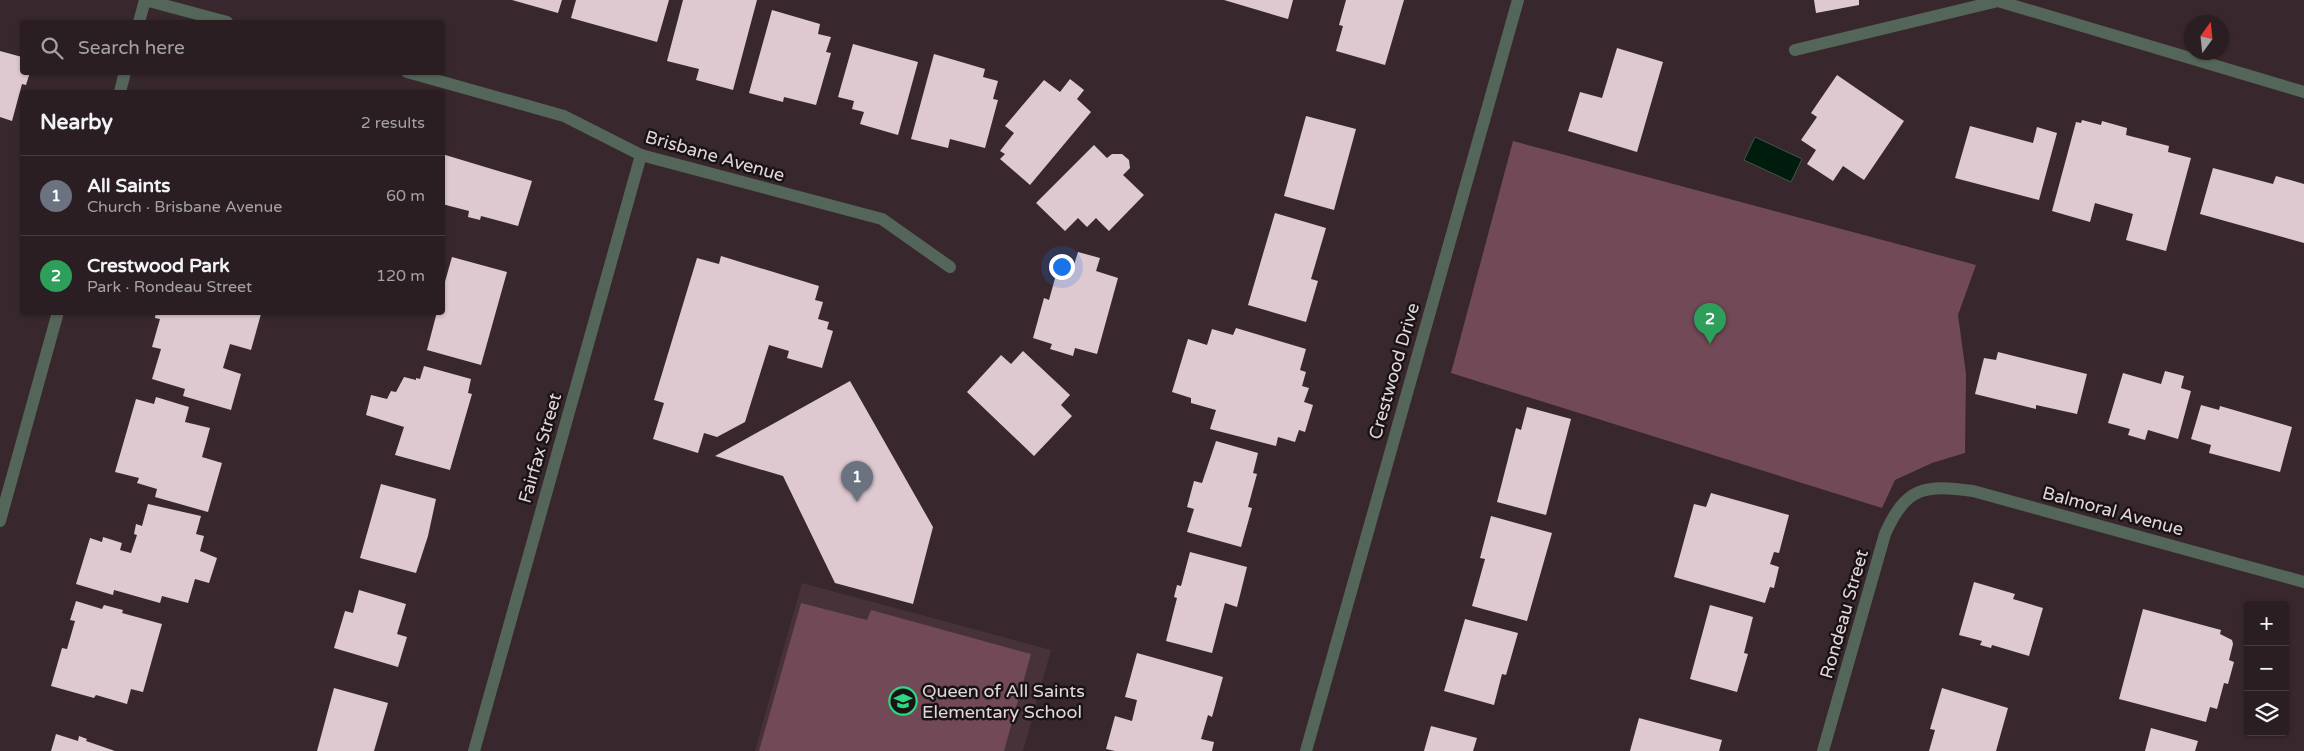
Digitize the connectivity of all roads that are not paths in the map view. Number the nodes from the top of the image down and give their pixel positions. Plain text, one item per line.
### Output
1 (145, 0) edge
2 (1518, 0) edge
3 (1998, 1) edge
4 (140, 20) edge
5 (220, 20) edge
6 (1795, 50) dead end
7 (124, 75) edge
8 (418, 75) edge
9 (120, 90) edge
10 (2304, 92) edge
11 (641, 155) junction
12 (950, 267) dead end
13 (57, 315) edge
14 (1911, 494) joint
15 (0, 521) edge
16 (2304, 582) edge
17 (474, 751) edge
18 (1306, 751) edge
19 (1823, 751) edge

1 - 4 street
1 - 5 street
2 - 18 street, Crestwood Drive
3 - 6 street
3 - 10 street
7 - 9 street
8 - 11 street, Brisbane Avenue
11 - 12 street, Brisbane Avenue
11 - 17 street, Fairfax Street
13 - 15 street
14 - 16 street, Balmoral Avenue
14 - 19 street, Rondeau Street

